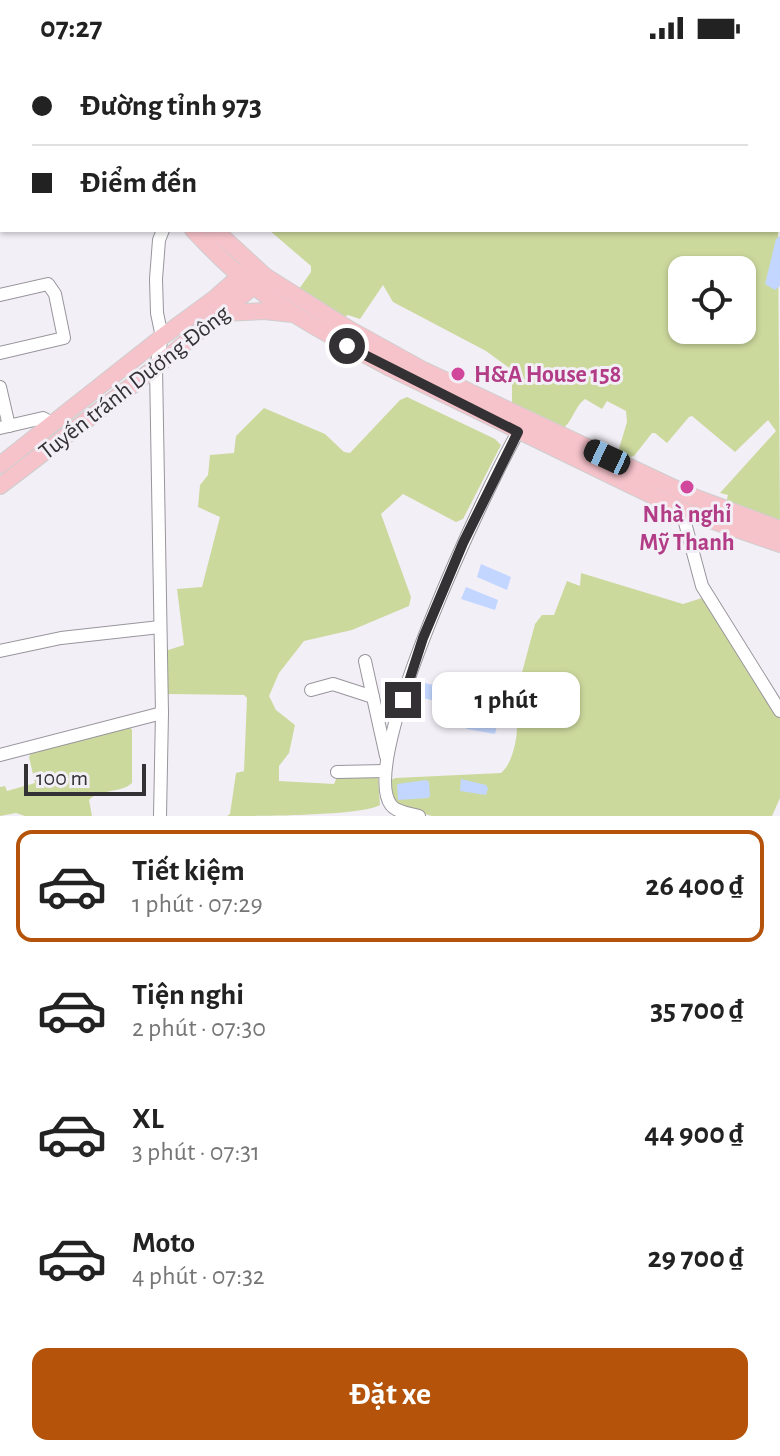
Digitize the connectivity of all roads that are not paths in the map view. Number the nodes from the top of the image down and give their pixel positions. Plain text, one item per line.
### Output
1 (162, 232) edge
2 (196, 232) edge
3 (217, 232) edge
4 (246, 270) junction
5 (260, 282) junction
6 (0, 295) edge
7 (223, 313) junction
8 (298, 315) junction
9 (162, 337) junction
10 (0, 353) edge
11 (156, 367) junction
12 (0, 387) edge
13 (484, 407) junction
14 (52, 423) junction
15 (516, 426) junction
16 (5, 427) edge
17 (0, 465) edge
18 (0, 486) edge
19 (688, 504) junction
20 (780, 529) edge
21 (780, 544) edge
22 (160, 627) junction
23 (0, 651) edge
24 (365, 661) dead end
25 (311, 690) dead end
26 (373, 697) junction
27 (780, 711) edge
28 (162, 713) junction
29 (0, 755) edge
30 (386, 765) junction
31 (337, 772) dead end
32 (396, 813) edge
33 (160, 816) edge
34 (419, 816) edge

1 - 9 street
2 - 4 main road
3 - 4 main road
4 - 5 main road
4 - 9 main road, Tuyến tránh Dương Đông
5 - 7 main road, Tuyến tránh Dương Đông
5 - 8 main road
5 - 13 main road
6 - 10 street
7 - 8 main road
7 - 11 main road, Tuyến tránh Dương Đông
8 - 13 main road
9 - 11 street
9 - 14 main road, Tuyến tránh Dương Đông
11 - 18 main road, Tuyến tránh Dương Đông
11 - 22 street
12 - 16 street
13 - 15 main road
14 - 16 street
14 - 17 main road, Tuyến tránh Dương Đông
15 - 19 main road
15 - 30 street
19 - 20 main road
19 - 21 main road
19 - 27 street
22 - 23 street
22 - 28 street
24 - 26 street
25 - 26 street
26 - 30 street
28 - 29 street
28 - 33 street
30 - 31 street
30 - 32 street
32 - 34 street

